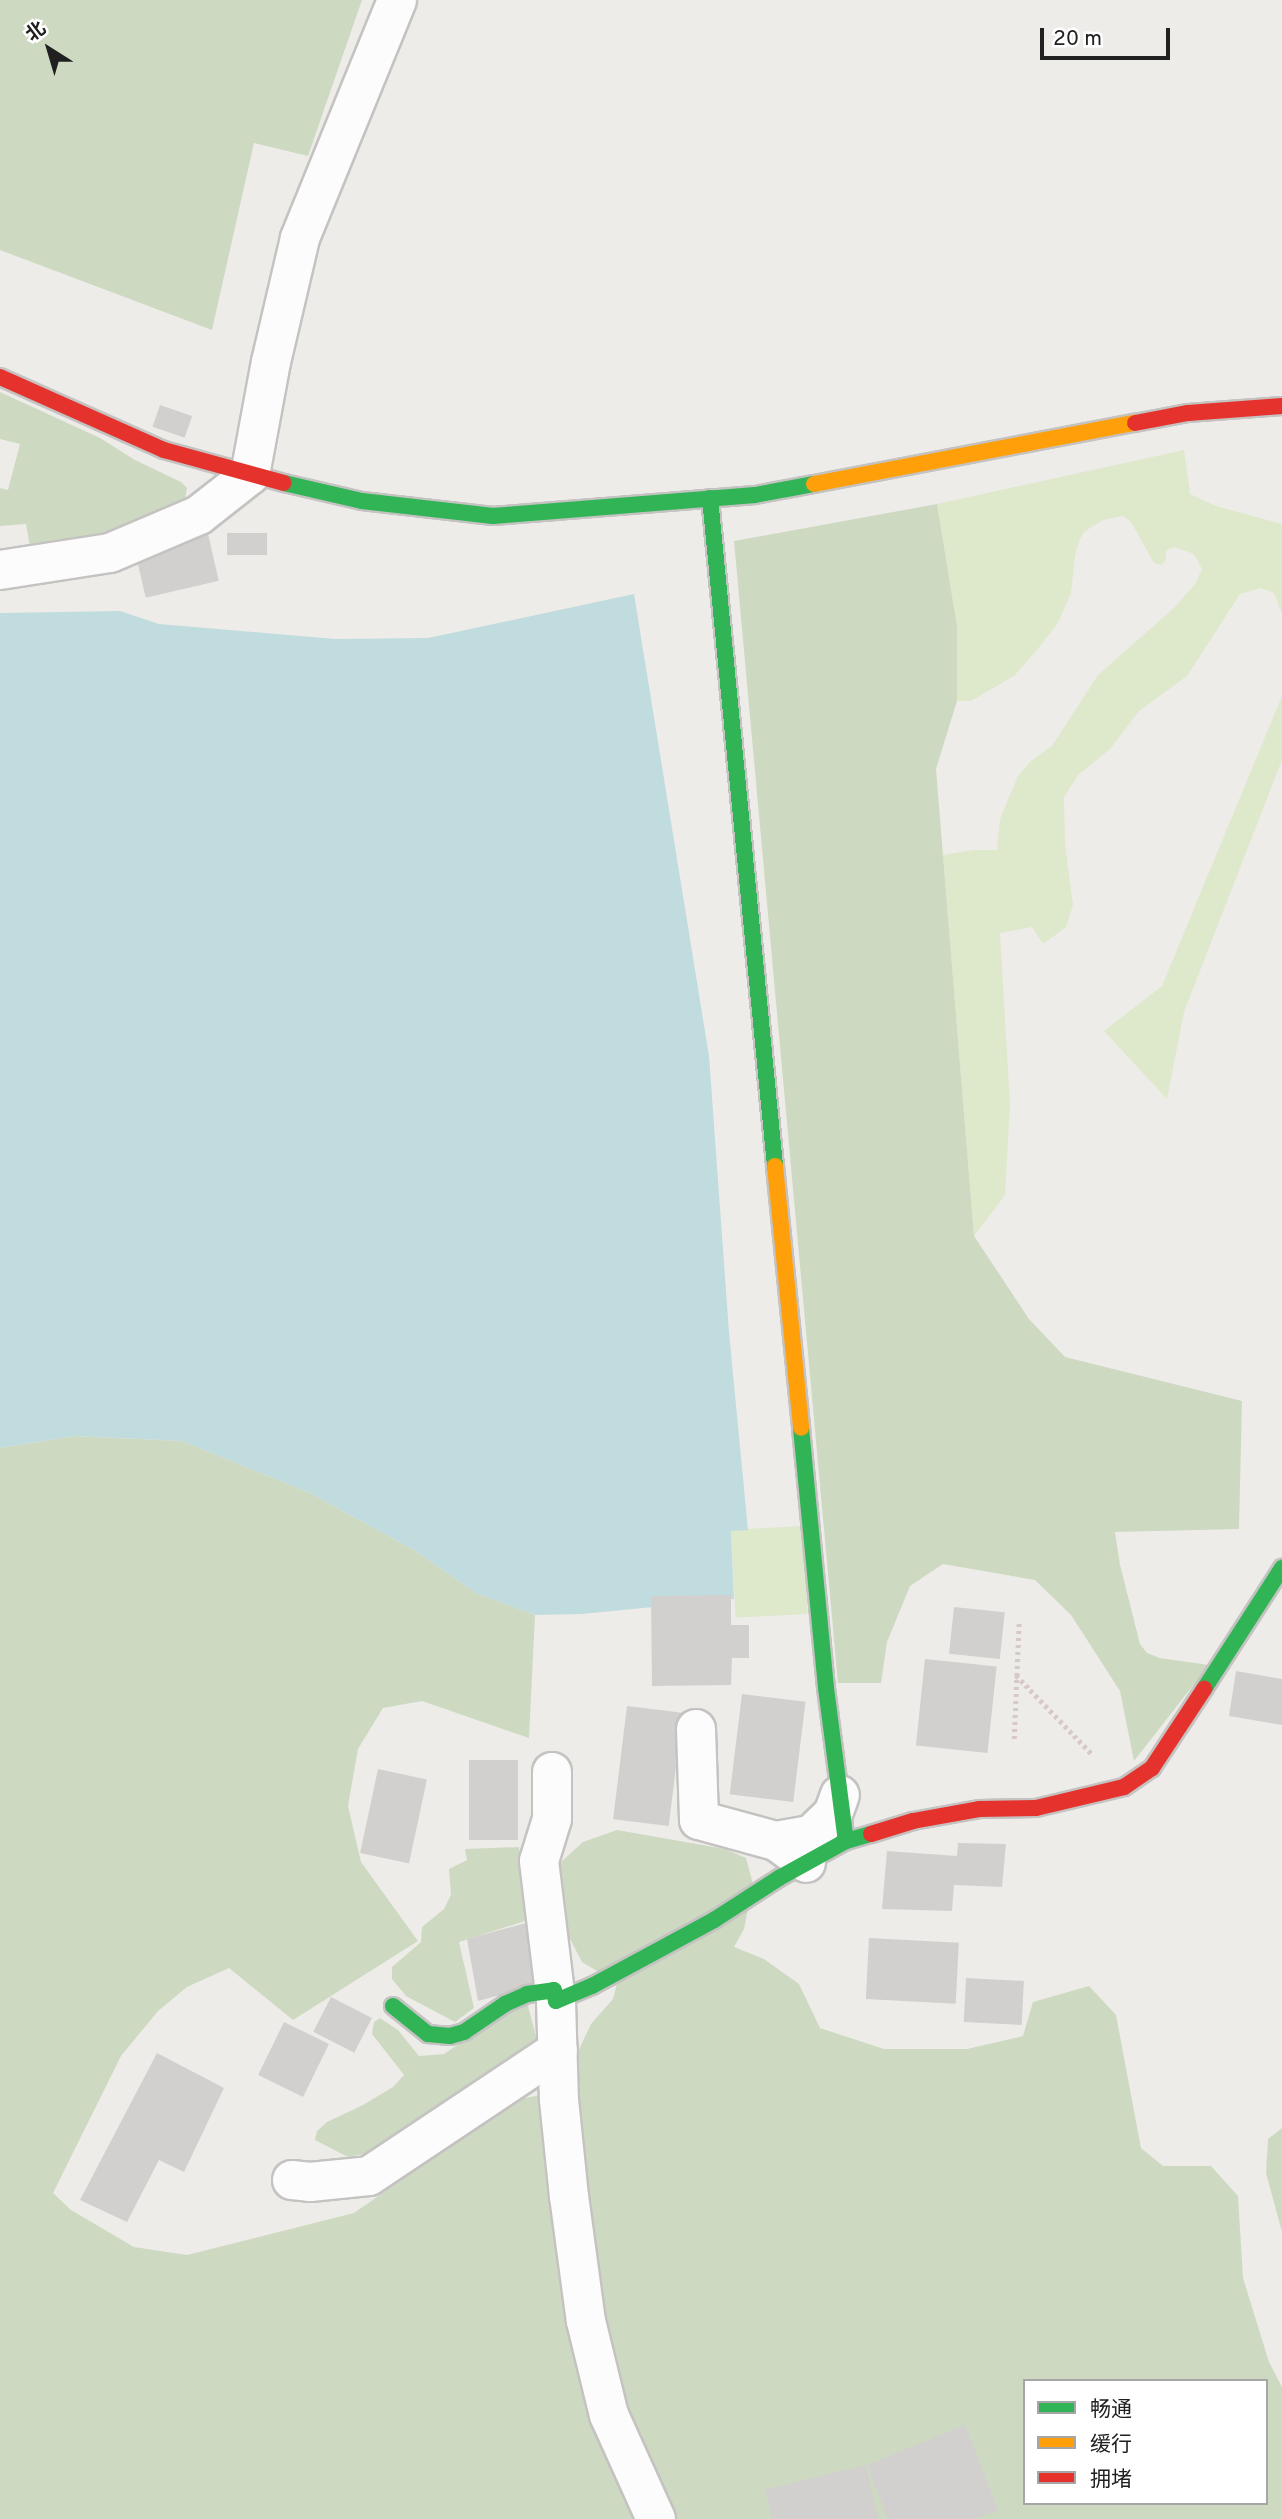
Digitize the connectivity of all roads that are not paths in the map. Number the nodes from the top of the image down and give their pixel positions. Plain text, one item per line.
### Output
1 (397, 0) edge
2 (0, 377) edge
3 (1282, 406) edge
4 (250, 475) junction
5 (710, 498) junction
6 (0, 570) edge
7 (1282, 1569) edge
8 (696, 1729) dead end
9 (552, 1772) dead end
10 (840, 1795) junction
11 (776, 1841) junction
12 (846, 1841) junction
13 (806, 1863) junction
14 (555, 1995) junction
15 (393, 2006) dead end
16 (558, 2050) junction
17 (292, 2180) dead end
18 (656, 2519) edge

1 - 4 street
2 - 4 street
3 - 5 street
4 - 5 street
4 - 6 street
5 - 10 street
7 - 12 street
8 - 11 street
9 - 14 street
10 - 11 street
10 - 12 street
11 - 13 street
12 - 13 street
13 - 14 street
14 - 15 street
14 - 16 street
16 - 17 street
16 - 18 street

